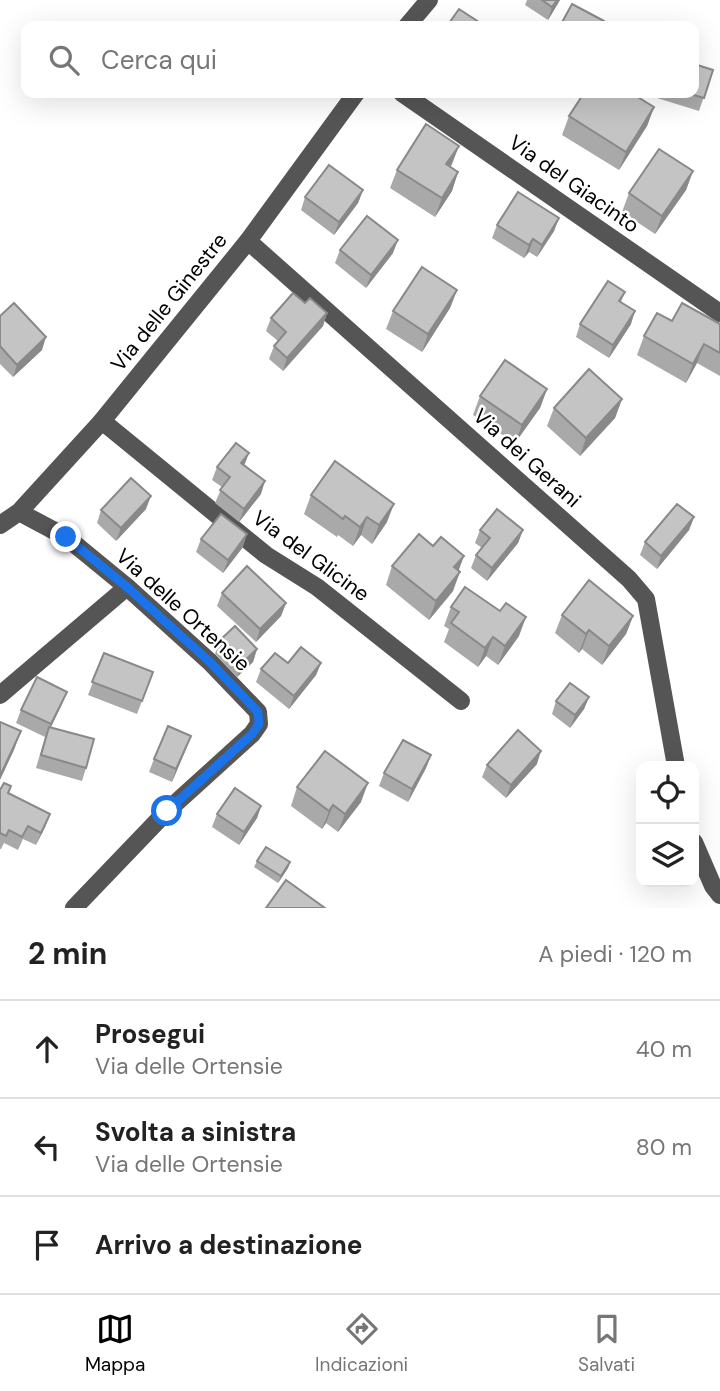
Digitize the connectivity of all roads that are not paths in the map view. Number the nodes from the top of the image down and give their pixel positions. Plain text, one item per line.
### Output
1 (429, 0) edge
2 (411, 21) edge
3 (352, 98) edge
4 (409, 98) edge
5 (248, 241) junction
6 (720, 313) edge
7 (102, 421) junction
8 (19, 512) junction
9 (0, 525) edge
10 (127, 587) junction
11 (0, 695) edge
12 (461, 701) dead end
13 (675, 761) edge
14 (699, 854) edge
15 (720, 895) edge
16 (74, 908) edge

1 - 2 street
3 - 5 street, Via delle Ginestre
4 - 6 street, Via del Giacinto
5 - 7 street, Via delle Ginestre
5 - 13 street, Via dei Gerani
7 - 8 street, Via delle Ginestre
7 - 12 street, Via del Glicine
8 - 9 street, Via delle Ginestre
8 - 10 street, Via delle Ortensie
10 - 11 street
10 - 16 street, Via delle Ortensie
14 - 15 street

